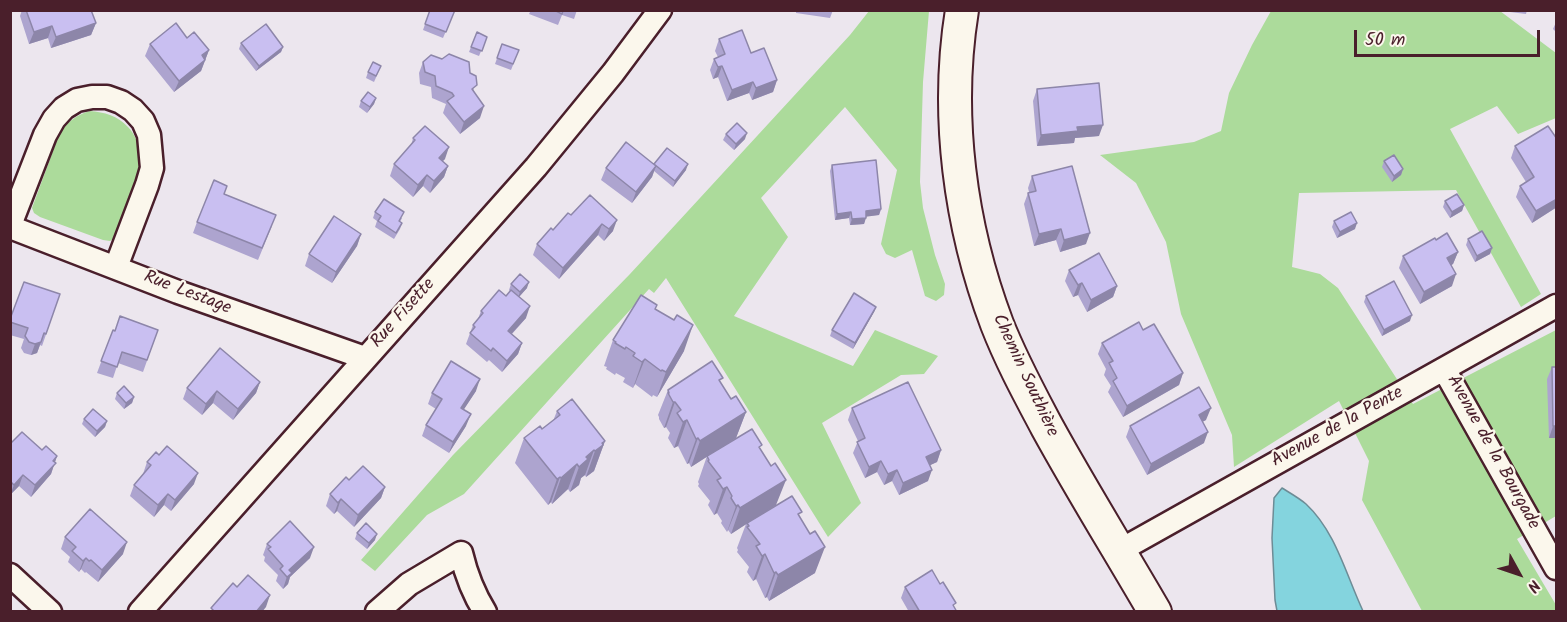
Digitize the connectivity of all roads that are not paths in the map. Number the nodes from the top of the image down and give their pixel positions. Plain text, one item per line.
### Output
1 (660, 10) edge
2 (962, 10) edge
3 (10, 226) edge
4 (116, 267) junction
5 (1557, 306) edge
6 (365, 358) junction
7 (1444, 369) junction
8 (1119, 551) junction
9 (1557, 568) edge
10 (10, 575) edge
11 (50, 612) edge
12 (140, 612) edge
13 (377, 612) edge
14 (485, 612) edge
15 (1155, 612) edge

1 - 6 street, Rue Fisette
2 - 8 street, Chemin Southière
3 - 4 street, Rue Lestage
3 - 4 street
4 - 6 street, Rue Lestage
5 - 7 street, Avenue de la Pente
6 - 12 street, Rue Fisette
7 - 8 street, Avenue de la Pente
7 - 9 street, Avenue de la Bourgade
8 - 15 street, Chemin Southière
10 - 11 street
13 - 14 street

